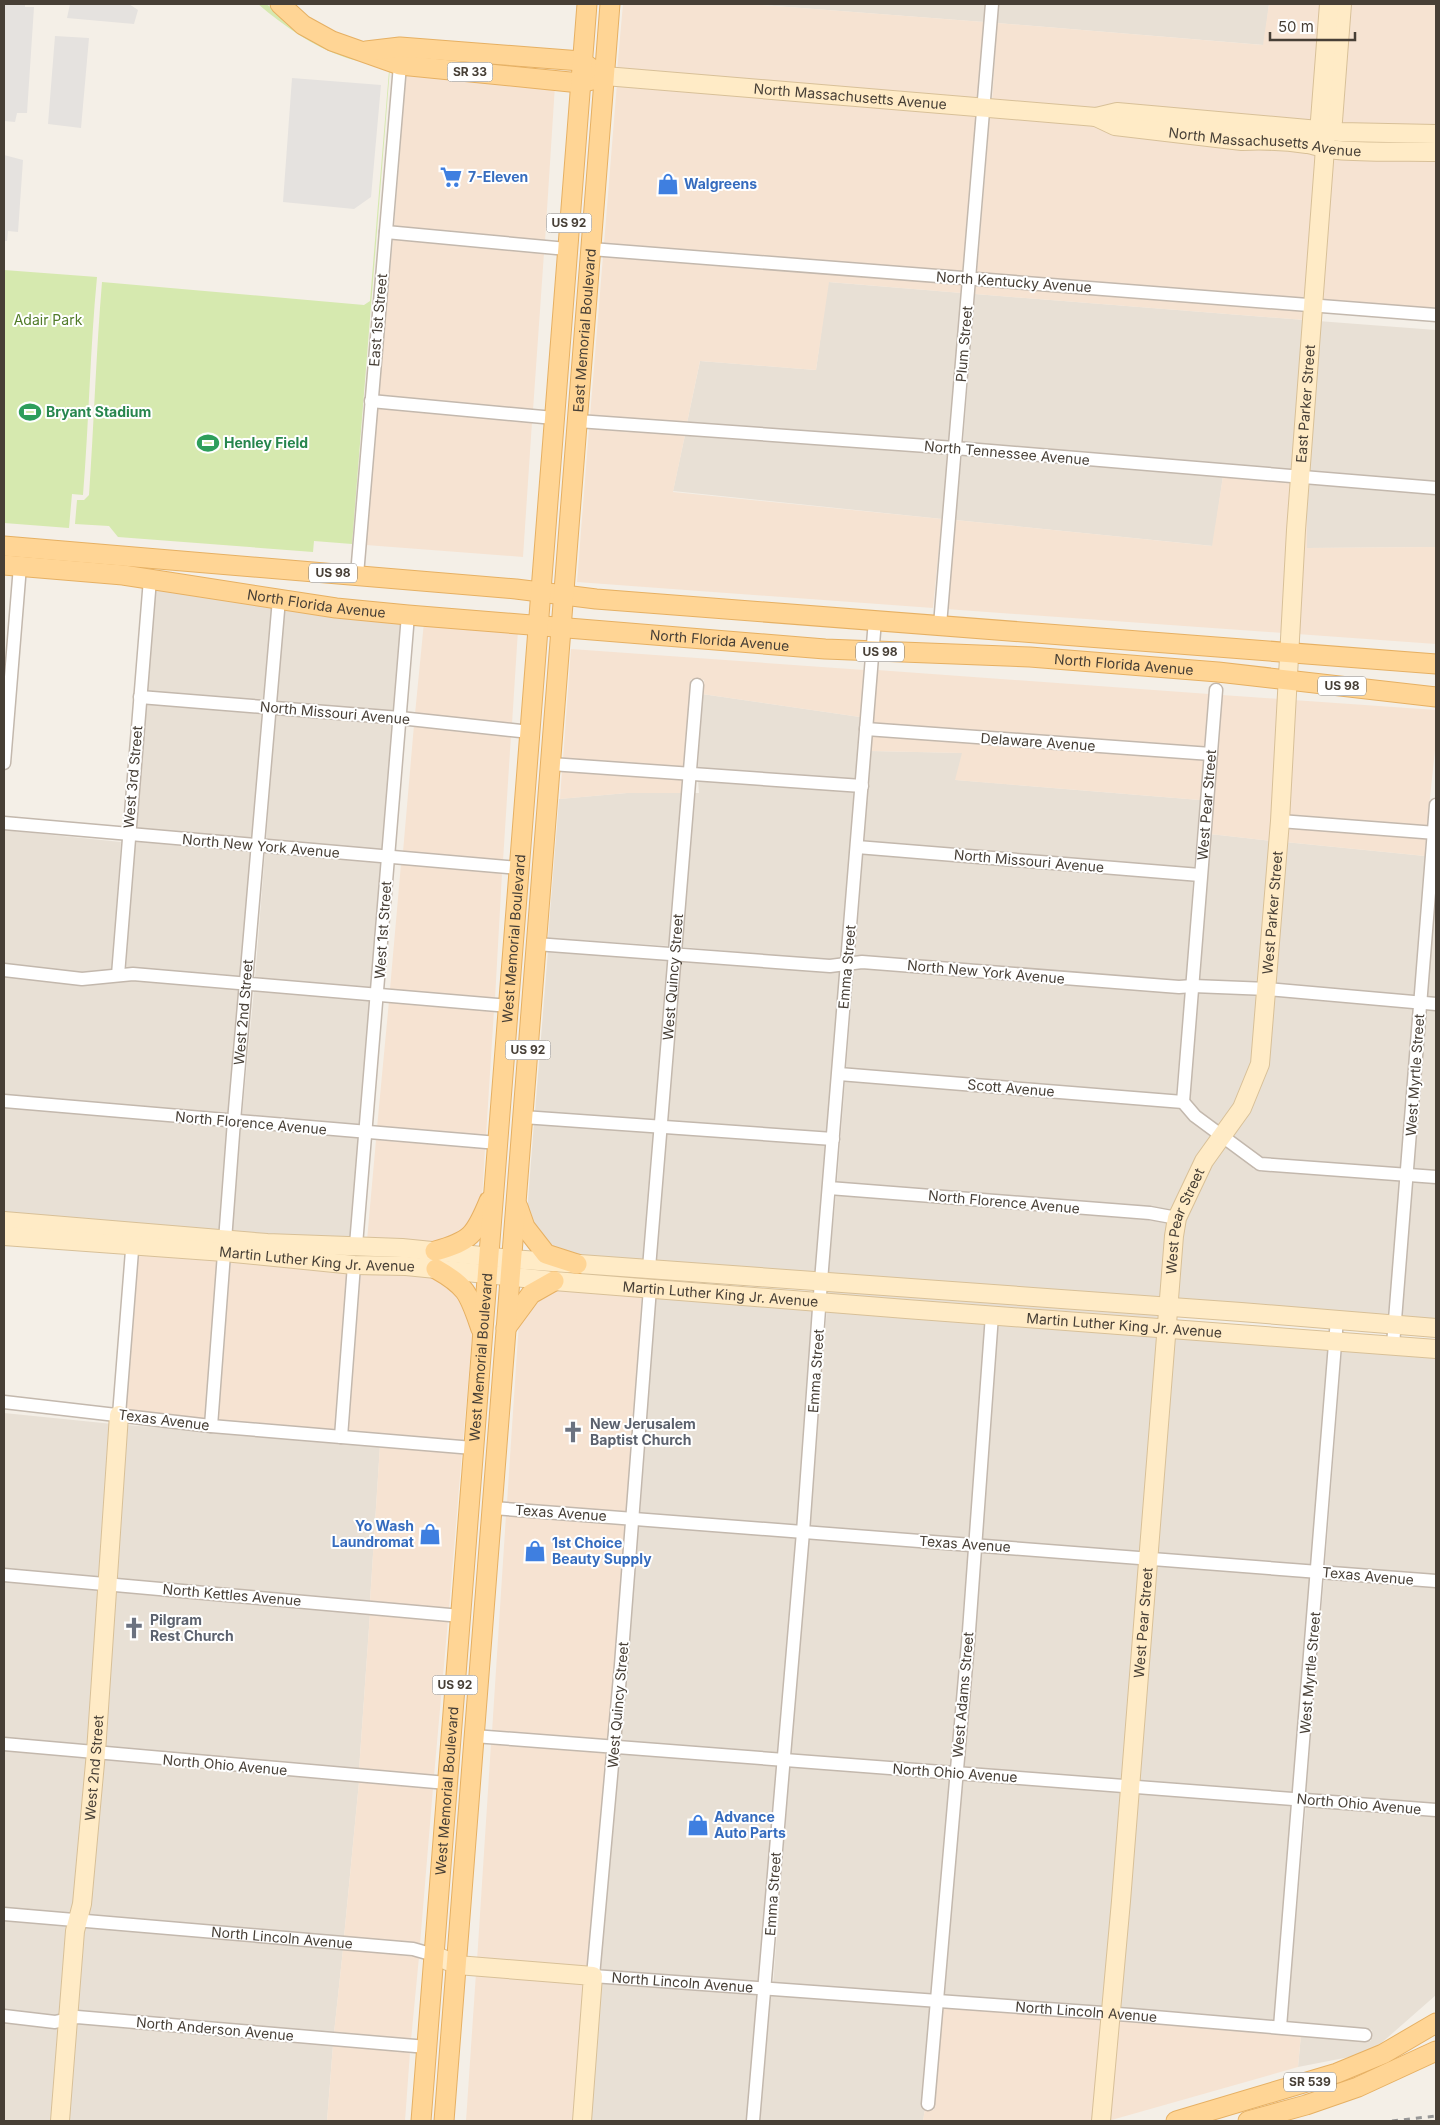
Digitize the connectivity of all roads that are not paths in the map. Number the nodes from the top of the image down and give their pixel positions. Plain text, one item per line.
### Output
1 (280, 4) edge
2 (587, 4) edge
3 (610, 4) edge
4 (992, 4) edge
5 (1328, 4) edge
6 (1342, 4) edge
7 (364, 51) junction
8 (581, 62) junction
9 (400, 65) junction
10 (605, 76) junction
11 (580, 83) junction
12 (984, 108) junction
13 (1096, 117) junction
14 (1326, 130) junction
15 (1436, 134) edge
16 (1325, 149) junction
17 (1436, 152) edge
18 (386, 232) junction
19 (566, 249) junction
20 (591, 249) junction
21 (970, 278) junction
22 (1313, 305) junction
23 (1436, 315) edge
24 (371, 401) junction
25 (554, 418) junction
26 (578, 421) junction
27 (956, 448) junction
28 (1300, 477) junction
29 (1436, 488) edge
30 (4, 546) edge
31 (12, 566) edge
32 (357, 575) junction
33 (396, 578) junction
34 (150, 579) junction
35 (541, 592) junction
36 (564, 595) junction
37 (279, 599) junction
38 (408, 615) junction
39 (875, 620) junction
40 (539, 625) junction
41 (940, 625) junction
42 (562, 627) junction
43 (872, 652) junction
44 (1289, 652) junction
45 (1436, 664) edge
46 (1288, 678) junction
47 (697, 685) dead end
48 (7, 686) edge
49 (1216, 690) dead end
50 (140, 697) junction
51 (1436, 697) edge
52 (269, 708) junction
53 (400, 718) junction
54 (866, 729) junction
55 (530, 732) junction
56 (1211, 754) junction
57 (4, 763) edge
58 (551, 764) junction
59 (690, 774) junction
60 (862, 786) junction
61 (1436, 806) edge
62 (1280, 821) junction
63 (4, 823) edge
64 (1435, 833) edge
65 (128, 834) junction
66 (258, 846) junction
67 (857, 847) junction
68 (388, 856) junction
69 (518, 868) junction
70 (1200, 875) junction
71 (536, 944) junction
72 (675, 952) junction
73 (848, 964) junction
74 (4, 970) edge
75 (118, 975) junction
76 (248, 983) junction
77 (1193, 986) junction
78 (1268, 990) junction
79 (378, 994) junction
80 (1420, 1002) junction
81 (1436, 1004) edge
82 (508, 1006) junction
83 (839, 1074) junction
84 (4, 1102) edge
85 (1182, 1102) junction
86 (523, 1117) junction
87 (234, 1121) junction
88 (661, 1126) junction
89 (366, 1133) junction
90 (1222, 1137) junction
91 (833, 1140) junction
92 (498, 1143) junction
93 (1407, 1175) junction
94 (1436, 1177) edge
95 (494, 1188) junction
96 (829, 1188) junction
97 (516, 1201) junction
98 (1177, 1218) junction
99 (4, 1221) edge
100 (4, 1236) edge
101 (133, 1239) junction
102 (225, 1245) junction
103 (356, 1245) junction
104 (436, 1260) junction
105 (489, 1264) junction
106 (578, 1264) junction
107 (354, 1265) junction
108 (511, 1267) junction
109 (649, 1268) junction
110 (554, 1281) junction
111 (821, 1281) junction
112 (650, 1288) junction
113 (820, 1301) junction
114 (1169, 1307) junction
115 (992, 1315) junction
116 (1338, 1320) junction
117 (1394, 1325) junction
118 (1168, 1327) junction
119 (1436, 1328) edge
120 (506, 1329) junction
121 (483, 1335) junction
122 (1336, 1342) junction
123 (1393, 1345) junction
124 (1436, 1349) edge
125 (4, 1402) edge
126 (119, 1415) junction
127 (211, 1426) junction
128 (341, 1436) junction
129 (473, 1448) junction
130 (493, 1508) junction
131 (633, 1519) junction
132 (803, 1532) junction
133 (975, 1545) junction
134 (1149, 1559) junction
135 (1318, 1571) junction
136 (4, 1575) edge
137 (1436, 1581) edge
138 (108, 1584) junction
139 (461, 1616) junction
140 (481, 1659) junction
141 (474, 1736) junction
142 (4, 1744) edge
143 (614, 1746) junction
144 (96, 1752) junction
145 (784, 1760) junction
146 (957, 1773) junction
147 (447, 1783) junction
148 (1130, 1787) junction
149 (1299, 1799) junction
150 (1436, 1810) edge
151 (4, 1914) edge
152 (78, 1920) junction
153 (434, 1955) junction
154 (456, 1965) junction
155 (593, 1976) junction
156 (765, 1989) junction
157 (937, 2002) junction
158 (1110, 2014) junction
159 (4, 2016) edge
160 (69, 2018) junction
161 (1436, 2023) edge
162 (1280, 2027) junction
163 (1365, 2035) dead end
164 (427, 2047) junction
165 (1436, 2051) edge
166 (928, 2104) dead end
167 (60, 2121) edge
168 (421, 2121) edge
169 (444, 2121) edge
170 (582, 2121) edge
171 (753, 2121) edge
172 (1101, 2121) edge
173 (1176, 2121) edge
174 (1248, 2121) edge

1 - 7 main road, SR 33
2 - 8 main road, East Memorial Boulevard / US 92
3 - 10 main road, East Memorial Boulevard / US 92
4 - 12 street, Plum Street
5 - 14 street, East Parker Street
6 - 14 street, East Parker Street
7 - 8 main road, SR 33
7 - 9 main road, SR 33
8 - 10 main road, SR 33
8 - 11 main road, East Memorial Boulevard / US 92
9 - 11 main road, SR 33
9 - 18 street, East 1st Street
10 - 11 main road, SR 33
10 - 12 street, North Massachusetts Avenue
10 - 20 main road, East Memorial Boulevard / US 92
11 - 19 main road, East Memorial Boulevard / US 92
12 - 13 street, North Massachusetts Avenue
12 - 21 street, Plum Street
13 - 14 street, North Massachusetts Avenue
13 - 16 street, North Massachusetts Avenue
14 - 15 street, North Massachusetts Avenue
14 - 16 street, East Parker Street
16 - 17 street, North Massachusetts Avenue
16 - 22 street, East Parker Street
18 - 19 street
18 - 24 street, East 1st Street
19 - 25 main road, East Memorial Boulevard / US 92
20 - 21 street, North Kentucky Avenue
20 - 26 main road, East Memorial Boulevard / US 92
21 - 22 street, North Kentucky Avenue
21 - 27 street, Plum Street
22 - 23 street, North Kentucky Avenue
22 - 28 street, East Parker Street
24 - 25 street
24 - 32 street, East 1st Street
25 - 35 main road, East Memorial Boulevard / US 92
26 - 27 street, North Tennessee Avenue
26 - 36 main road, East Memorial Boulevard / US 92
27 - 28 street, North Tennessee Avenue
27 - 41 street, Plum Street
28 - 29 street, North Tennessee Avenue
28 - 44 street, East Parker Street
30 - 32 main road, North Florida Avenue / US 98
31 - 34 main road, North Florida Avenue / US 98
31 - 48 street
32 - 33 main road, North Florida Avenue / US 98
33 - 34 main road
33 - 35 main road, North Florida Avenue / US 98
34 - 37 main road, North Florida Avenue / US 98
34 - 50 street, West 3rd Street
35 - 36 main road, North Florida Avenue / US 98
35 - 40 main road, West Memorial Boulevard / US 92
36 - 39 main road, North Florida Avenue / US 98
36 - 42 main road, East Memorial Boulevard / US 92
37 - 38 main road, North Florida Avenue / US 98
37 - 52 street, West 2nd Street
38 - 40 main road, North Florida Avenue / US 98
38 - 53 street, West 1st Street
39 - 41 main road, North Florida Avenue / US 98
39 - 43 street, Emma Street
40 - 42 main road, North Florida Avenue / US 98
40 - 55 main road, West Memorial Boulevard / US 92
41 - 44 main road, North Florida Avenue / US 98
42 - 43 main road, North Florida Avenue / US 98
42 - 58 main road, West Memorial Boulevard / US 92
43 - 46 main road, North Florida Avenue / US 98
43 - 54 street, Emma Street
44 - 45 main road, North Florida Avenue / US 98
44 - 46 street, East Parker Street
46 - 51 main road, North Florida Avenue / US 98
46 - 62 street, West Parker Street
47 - 59 street, West Quincy Street
48 - 57 street
49 - 56 street, West Pear Street
50 - 52 street, North Missouri Avenue
50 - 65 street, West 3rd Street
52 - 53 street, North Missouri Avenue
52 - 66 street, West 2nd Street
53 - 55 street, North Missouri Avenue
53 - 68 street, West 1st Street
54 - 56 street, Delaware Avenue
54 - 60 street, Emma Street
55 - 69 main road, West Memorial Boulevard / US 92
56 - 70 street, West Pear Street
58 - 59 street
58 - 71 main road, West Memorial Boulevard / US 92
59 - 60 street
59 - 72 street, West Quincy Street
60 - 67 street, Emma Street
61 - 64 street, West Myrtle Street
62 - 64 street
62 - 78 street, West Parker Street
63 - 65 street, North New York Avenue
64 - 80 street, West Myrtle Street
65 - 66 street, North New York Avenue
65 - 75 street, West 3rd Street
66 - 68 street, North New York Avenue
66 - 76 street, West 2nd Street
67 - 70 street, North Missouri Avenue
67 - 73 street, Emma Street
68 - 69 street, North New York Avenue
68 - 79 street, West 1st Street
69 - 82 main road, West Memorial Boulevard / US 92
70 - 77 street, West Pear Street
71 - 72 street, North New York Avenue
71 - 86 main road, West Memorial Boulevard / US 92
72 - 73 street, North New York Avenue
72 - 88 street, West Quincy Street
73 - 77 street, North New York Avenue
73 - 83 street, Emma Street
74 - 75 street
75 - 76 street
76 - 79 street
76 - 87 street, West 2nd Street
77 - 78 street, North New York Avenue
77 - 85 street, West Pear Street
78 - 80 street, North New York Avenue
78 - 90 street, West Parker Street
79 - 82 street
79 - 89 street, West 1st Street
80 - 81 street, North New York Avenue
80 - 93 street, West Myrtle Street
82 - 92 main road, West Memorial Boulevard / US 92
83 - 85 street, Scott Avenue
83 - 91 street, Emma Street
84 - 87 street, North Florence Avenue
85 - 90 street
86 - 88 street
86 - 97 main road, West Memorial Boulevard / US 92
87 - 89 street, North Florence Avenue
87 - 102 street, West 2nd Street
88 - 91 street
88 - 109 street, West Quincy Street
89 - 92 street, North Florence Avenue
89 - 103 street, West 1st Street
90 - 93 street
90 - 98 street, West Pear Street
91 - 96 street, Emma Street
92 - 95 main road, West Memorial Boulevard / US 92
93 - 94 street
93 - 117 street, West Myrtle Street
95 - 104 main road
95 - 105 main road, West Memorial Boulevard / US 92
96 - 98 street, North Florence Avenue
96 - 111 street, Emma Street
97 - 106 main road
97 - 108 main road, West Memorial Boulevard / US 92
98 - 114 street, West Pear Street
99 - 101 street, Martin Luther King Jr. Avenue
100 - 101 street, Martin Luther King Jr. Avenue
101 - 102 street, Martin Luther King Jr. Avenue
101 - 126 street
102 - 103 street, Martin Luther King Jr. Avenue
102 - 107 street, Martin Luther King Jr. Avenue
102 - 127 street, West 2nd Street
103 - 104 street, Martin Luther King Jr. Avenue
104 - 105 street, Martin Luther King Jr. Avenue
104 - 107 street, Martin Luther King Jr. Avenue
104 - 121 main road
105 - 108 street, Martin Luther King Jr. Avenue
105 - 121 main road, West Memorial Boulevard / US 92
106 - 108 street, Martin Luther King Jr. Avenue
106 - 109 street, Martin Luther King Jr. Avenue
107 - 128 street
108 - 110 street, Martin Luther King Jr. Avenue
108 - 120 main road, West Memorial Boulevard / US 92
109 - 111 street, Martin Luther King Jr. Avenue
110 - 112 street, Martin Luther King Jr. Avenue
110 - 120 main road
111 - 113 street, Emma Street
111 - 114 street, Martin Luther King Jr. Avenue
112 - 113 street, Martin Luther King Jr. Avenue
112 - 131 street, West Quincy Street
113 - 115 street, Martin Luther King Jr. Avenue
113 - 132 street, Emma Street
114 - 116 street, Martin Luther King Jr. Avenue
114 - 118 street, West Pear Street
115 - 118 street, Martin Luther King Jr. Avenue
115 - 133 street, West Adams Street
116 - 117 street, Martin Luther King Jr. Avenue
116 - 122 street, West Myrtle Street
117 - 119 street, Martin Luther King Jr. Avenue
117 - 123 street, West Myrtle Street
118 - 122 street, Martin Luther King Jr. Avenue
118 - 134 street, West Pear Street
120 - 130 main road, West Memorial Boulevard / US 92
121 - 129 main road, West Memorial Boulevard / US 92
122 - 123 street, Martin Luther King Jr. Avenue
122 - 135 street, West Myrtle Street
123 - 124 street, Martin Luther King Jr. Avenue
125 - 126 street, Texas Avenue
126 - 127 street, Texas Avenue
126 - 138 street, West 2nd Street
127 - 128 street, Texas Avenue
128 - 129 street, Texas Avenue
129 - 139 main road, West Memorial Boulevard / US 92
130 - 131 street, Texas Avenue
130 - 140 main road, West Memorial Boulevard / US 92
131 - 132 street, Texas Avenue
131 - 143 street, West Quincy Street
132 - 133 street, Texas Avenue
132 - 145 street, Emma Street
133 - 134 street, Texas Avenue
133 - 146 street, West Adams Street
134 - 135 street, Texas Avenue
134 - 148 street, West Pear Street
135 - 137 street, Texas Avenue
135 - 149 street, West Myrtle Street
136 - 138 street, North Kettles Avenue
138 - 139 street, North Kettles Avenue
138 - 144 street, West 2nd Street
139 - 140 main road
139 - 147 main road, West Memorial Boulevard / US 92
140 - 141 main road, West Memorial Boulevard / US 92
141 - 143 street, North Ohio Avenue
141 - 154 main road, West Memorial Boulevard / US 92
142 - 144 street, North Ohio Avenue
143 - 145 street, North Ohio Avenue
143 - 155 street, West Quincy Street
144 - 147 street, North Ohio Avenue
144 - 152 street, West 2nd Street
145 - 146 street, North Ohio Avenue
145 - 156 street, Emma Street
146 - 148 street, North Ohio Avenue
146 - 157 street, West Adams Street
147 - 153 main road, West Memorial Boulevard / US 92
148 - 149 street, North Ohio Avenue
148 - 158 street, West Pear Street
149 - 150 street, North Ohio Avenue
149 - 162 street, West Myrtle Street
151 - 152 street, North Lincoln Avenue
152 - 153 street, North Lincoln Avenue
152 - 160 street, West 2nd Street
153 - 154 street, North Lincoln Avenue
153 - 164 main road, West Memorial Boulevard / US 92
154 - 155 street, North Lincoln Avenue
154 - 169 main road, West Memorial Boulevard / US 92
155 - 156 street, North Lincoln Avenue
155 - 170 street, West Quincy Street
156 - 157 street, North Lincoln Avenue
156 - 171 street, Emma Street
157 - 158 street, North Lincoln Avenue
157 - 166 street, West Adams Street
158 - 162 street, North Lincoln Avenue
158 - 172 street, West Pear Street
159 - 160 street, North Anderson Avenue
160 - 164 street, North Anderson Avenue
160 - 167 street, West 2nd Street
161 - 173 main road, SR 539
162 - 163 street, North Lincoln Avenue
164 - 168 main road, West Memorial Boulevard / US 92
165 - 174 main road, SR 539

